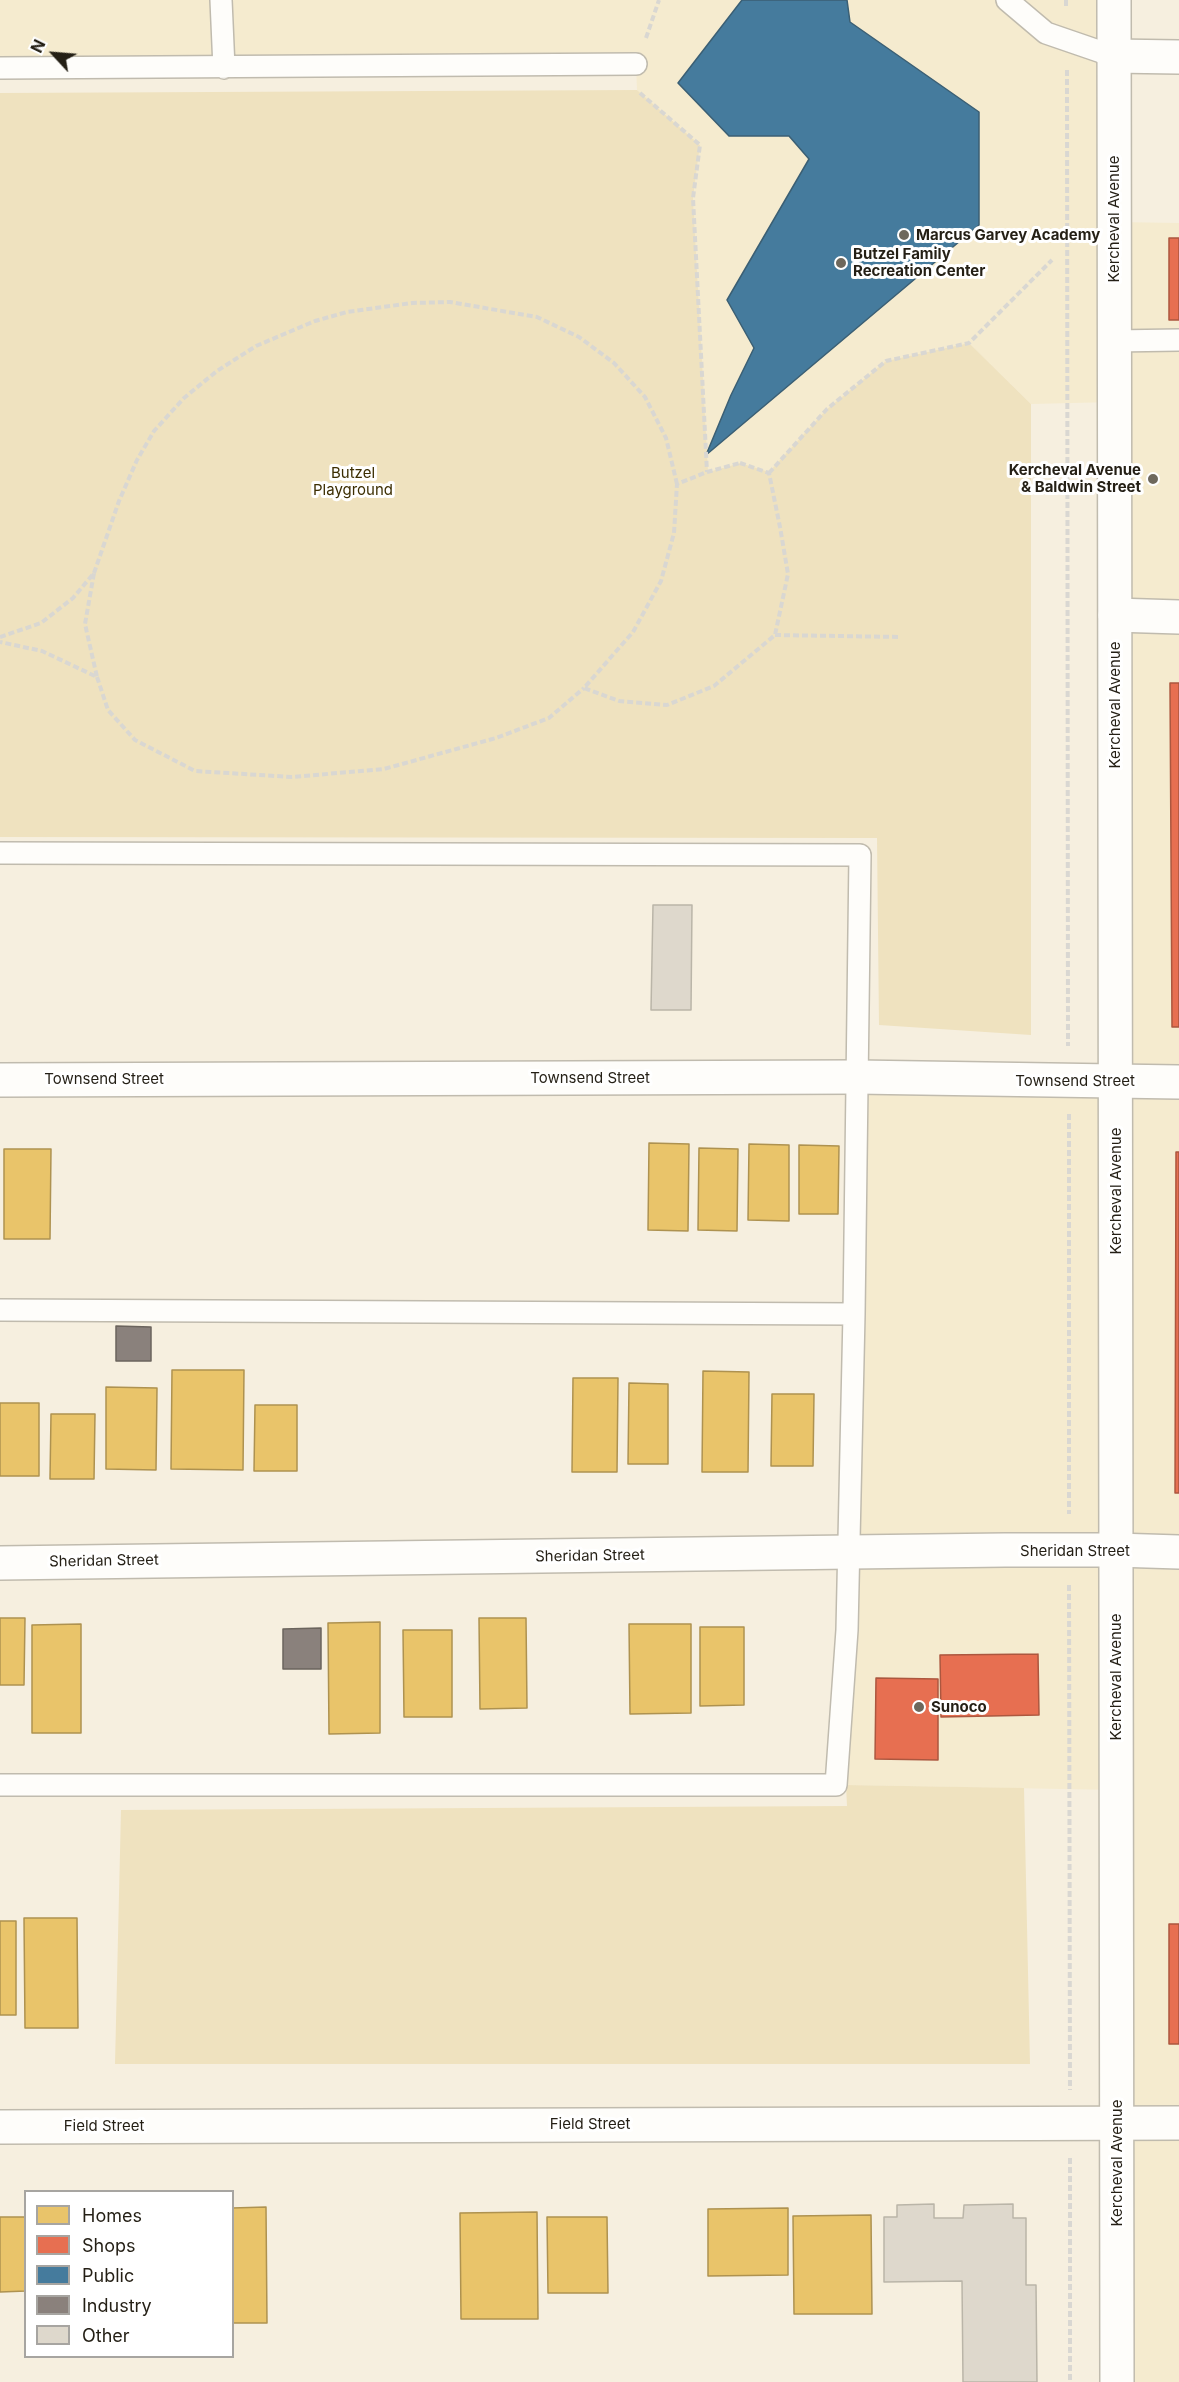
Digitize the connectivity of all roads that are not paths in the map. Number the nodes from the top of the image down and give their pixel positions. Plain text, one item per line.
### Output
1 (220, 0) edge
2 (1007, 0) edge
3 (1114, 0) edge
4 (1113, 56) junction
5 (1179, 57) edge
6 (636, 64) road end
7 (0, 68) edge
8 (224, 68) junction
9 (1179, 340) edge
10 (1114, 341) junction
11 (1115, 615) junction
12 (1179, 616) edge
13 (0, 853) edge
14 (857, 1077) junction
15 (0, 1080) edge
16 (1116, 1081) junction
17 (1179, 1082) edge
18 (0, 1310) edge
19 (854, 1314) junction
20 (1116, 1550) junction
21 (1179, 1552) edge
22 (848, 1553) junction
23 (0, 1563) edge
24 (0, 1785) edge
25 (1117, 2122) junction
26 (1179, 2123) edge
27 (0, 2127) edge
28 (1118, 2382) edge

1 - 8 lane
2 - 4 lane
3 - 4 street, Kercheval Avenue
4 - 5 street
4 - 10 street, Kercheval Avenue
6 - 8 lane
7 - 8 lane
9 - 10 lane
10 - 11 street, Kercheval Avenue
11 - 12 street
11 - 16 street, Kercheval Avenue
13 - 14 lane
14 - 15 street, Townsend Street
14 - 16 street, Townsend Street
14 - 19 lane
16 - 17 street, Townsend Street
16 - 20 street, Kercheval Avenue
18 - 19 lane
19 - 22 lane
20 - 21 street, Sheridan Street
20 - 22 street, Sheridan Street
20 - 25 street, Kercheval Avenue
22 - 23 street, Sheridan Street
22 - 24 lane
25 - 26 street, Field Street
25 - 27 street, Field Street
25 - 28 street, Kercheval Avenue

